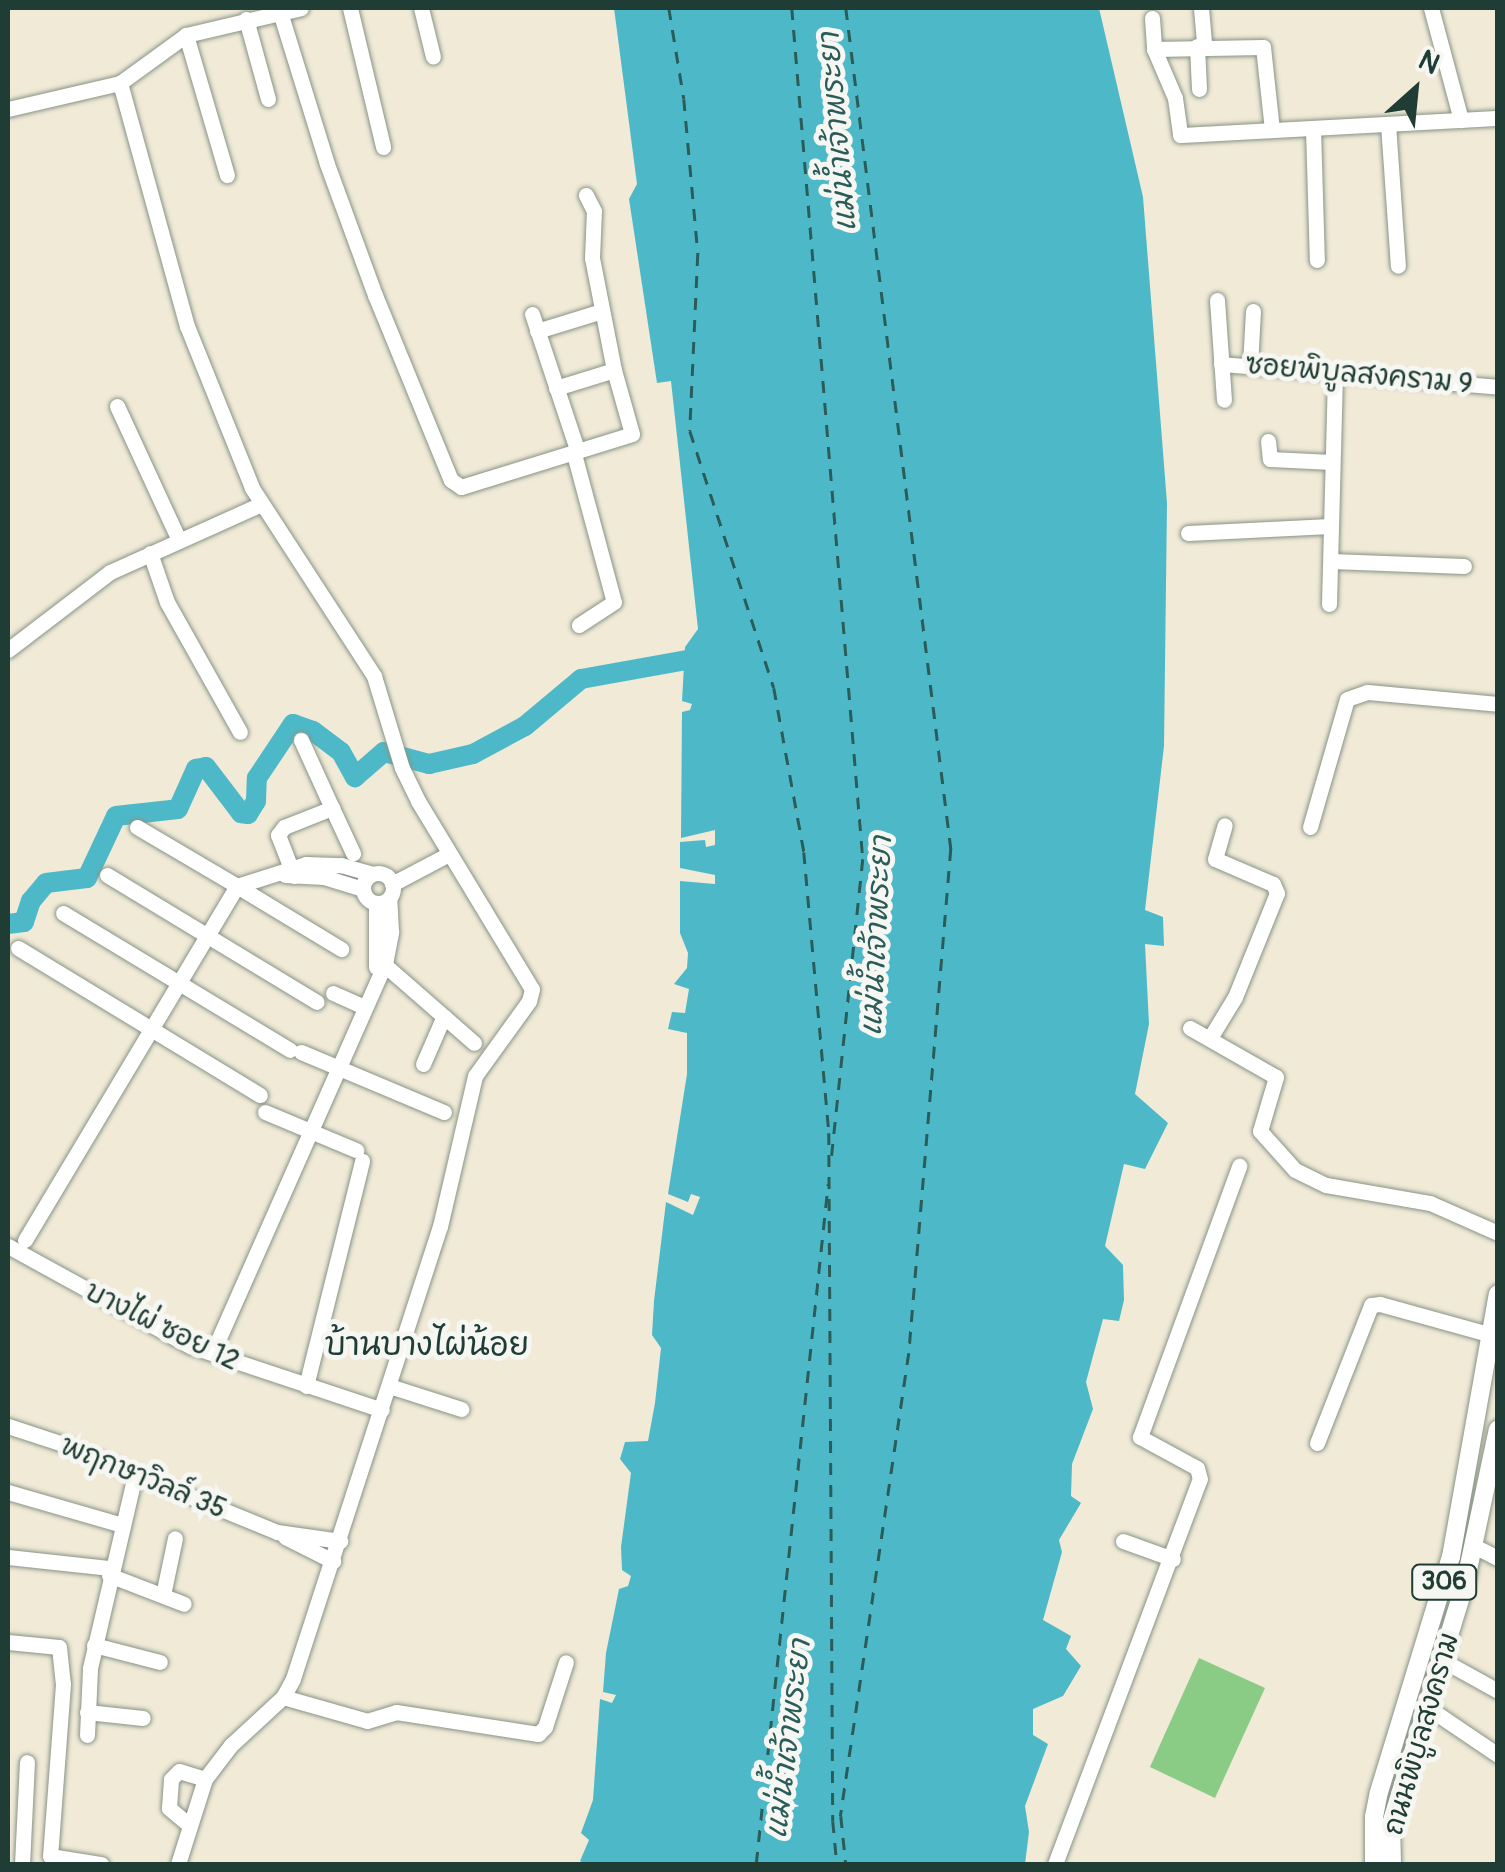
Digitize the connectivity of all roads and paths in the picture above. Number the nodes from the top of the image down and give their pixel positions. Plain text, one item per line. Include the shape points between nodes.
1 (350, 8) edge
2 (421, 8) edge
3 (1201, 8) edge
4 (1430, 8) edge
5 (291, 9) edge
6 (227, 15) edge
7 (1152, 18) dead end
8 (246, 19) junction
9 (186, 36) junction
10 (1201, 46) junction
11 (1154, 49) junction
12 (433, 57) dead end
13 (120, 83) junction
14 (1200, 88) dead end
15 (268, 99) dead end
16 (8, 104) edge
17 (1498, 118) edge
18 (1460, 120) junction
19 (1388, 124) junction
20 (1272, 130) junction
21 (1313, 130) junction
22 (384, 147) dead end
23 (228, 175) dead end
24 (586, 195) dead end
25 (1318, 260) dead end
26 (1398, 266) dead end
27 (1217, 300) dead end
28 (602, 310) junction
29 (1253, 311) dead end
30 (532, 314) dead end
31 (536, 331) junction
32 (1221, 364) junction
33 (1250, 366) junction
34 (614, 370) junction
35 (1335, 374) junction
36 (1498, 387) edge
37 (556, 388) junction
38 (1224, 400) dead end
39 (117, 406) dead end
40 (1268, 441) dead end
41 (576, 453) junction
42 (1332, 462) junction
43 (261, 504) junction
44 (1330, 526) junction
45 (1188, 533) dead end
46 (178, 538) junction
47 (150, 552) junction
48 (1330, 561) junction
49 (1464, 566) dead end
50 (1328, 604) dead end
51 (579, 624) dead end
52 (8, 650) edge
53 (1498, 704) edge
54 (240, 732) dead end
55 (301, 740) dead end
56 (332, 808) junction
57 (1224, 825) dead end
58 (1310, 826) dead end
59 (138, 827) dead end
60 (353, 854) dead end
61 (449, 854) junction
62 (287, 873) junction
63 (107, 874) dead end
64 (372, 874) junction
65 (237, 886) junction
66 (363, 889) junction
67 (386, 895) junction
68 (63, 913) dead end
69 (206, 934) junction
70 (18, 948) dead end
71 (341, 949) dead end
72 (379, 966) junction
73 (177, 982) junction
74 (332, 993) dead end
75 (317, 1002) dead end
76 (364, 1007) junction
77 (444, 1016) junction
78 (150, 1028) junction
79 (1190, 1028) dead end
80 (1210, 1038) junction
81 (474, 1043) dead end
82 (423, 1064) dead end
83 (337, 1070) junction
84 (260, 1095) dead end
85 (265, 1112) dead end
86 (444, 1112) dead end
87 (312, 1131) junction
88 (1239, 1166) dead end
89 (1498, 1233) edge
90 (25, 1240) dead end
91 (8, 1246) edge
92 (1498, 1294) edge
93 (1492, 1335) junction
94 (215, 1347) dead end
95 (306, 1386) junction
96 (389, 1386) junction
97 (461, 1409) dead end
98 (382, 1410) junction
99 (8, 1426) edge
100 (1498, 1429) edge
101 (1318, 1443) dead end
102 (1495, 1452) edge
103 (135, 1476) junction
104 (8, 1492) edge
105 (122, 1525) junction
106 (278, 1532) junction
107 (175, 1538) dead end
108 (1123, 1541) dead end
109 (340, 1542) junction
110 (1490, 1550) edge
111 (8, 1557) edge
112 (1173, 1558) junction
113 (333, 1561) junction
114 (110, 1572) junction
115 (163, 1595) junction
116 (184, 1604) dead end
117 (8, 1642) edge
118 (94, 1645) junction
119 (1442, 1660) junction
120 (160, 1662) dead end
121 (566, 1662) dead end
122 (1498, 1690) edge
123 (282, 1697) junction
124 (1427, 1707) junction
125 (87, 1712) junction
126 (143, 1718) dead end
127 (86, 1735) dead end
128 (1498, 1755) edge
129 (27, 1762) dead end
130 (205, 1780) junction
131 (188, 1824) junction
132 (22, 1864) edge
133 (101, 1864) edge
134 (178, 1864) edge
135 (1055, 1864) edge
136 (1374, 1864) edge
137 (1392, 1864) edge

1 - 22 street
2 - 12 street
3 - 10 street
4 - 18 street
5 - 8 street
5 - 41 street via 327,164 452,480 466,488
6 - 8 street
6 - 9 street
7 - 11 street
8 - 15 street
9 - 13 street
9 - 23 street
10 - 11 street
10 - 14 street
10 - 20 street via 1264,47
11 - 20 street via 1176,98 1180,135
13 - 16 street
13 - 43 street via 187,326
17 - 18 street
18 - 19 street
19 - 21 street
19 - 26 street
20 - 21 street
21 - 25 street
24 - 28 street via 594,210 592,258
27 - 32 street
28 - 31 street
28 - 34 street
29 - 33 street
30 - 31 street
31 - 37 street
32 - 33 street, ซอยพิบูลสงคราม 9
32 - 38 street
33 - 35 street, ซอยพิบูลสงคราม 9
34 - 37 street
34 - 41 street via 632,434
35 - 36 street, ซอยพิบูลสงคราม 9
35 - 42 street
37 - 41 street
39 - 46 street
40 - 42 street via 1270,458
41 - 51 street via 614,602
42 - 44 street
43 - 46 street
43 - 61 street via 374,676 402,768
44 - 45 street
44 - 48 street
46 - 47 street
47 - 52 street via 96,581
47 - 54 street via 168,602
48 - 49 street
48 - 50 street
53 - 58 street via 1367,692 1347,699
55 - 56 street
56 - 60 street
56 - 62 street via 280,831
57 - 80 street via 1215,859 1273,884 1277,892 1235,997
59 - 65 street
61 - 67 street
61 - 96 street via 532,989 476,1076 445,1210
62 - 64 street via 331,864
62 - 65 street
62 - 66 street
63 - 69 street
64 - 66 street
64 - 67 street via 384,874
65 - 69 street
65 - 71 street
66 - 67 street
67 - 72 street via 391,932
68 - 73 street
69 - 73 street
69 - 75 street
70 - 78 street
72 - 76 street
72 - 77 street
73 - 78 street
73 - 83 street
74 - 76 street
76 - 83 street
77 - 81 street
77 - 82 street
78 - 84 street
78 - 90 street
79 - 80 street
80 - 89 street via 1276,1078 1260,1131 1296,1170 1326,1185 1430,1203
83 - 86 street
83 - 87 street
85 - 87 street
87 - 94 street
87 - 95 street via 359,1155
88 - 112 street via 1140,1437 1200,1474
91 - 95 street, บางไผ่ ซอย 12 via 190,1346
92 - 93 main road, ถนนพิบูลสงคราม / 306
93 - 101 street via 1371,1306
93 - 136 main road, ถนนพิบูลสงคราม / 306 via 1451,1556 1379,1792
95 - 98 street, บางไผ่ ซอย 12
96 - 97 street
96 - 98 street
98 - 109 street
99 - 103 street, พฤกษาวิลล์ 35
100 - 102 main road, ถนนพิบูลสงคราม / 306
102 - 110 main road, ถนนพิบูลสงคราม / 306
103 - 105 street
103 - 106 street, พฤกษาวิลล์ 35
104 - 105 street
105 - 114 street
106 - 109 street, พฤกษาวิลล์ 35
106 - 113 street, พฤกษาวิลล์ 35
107 - 115 street
108 - 112 street
109 - 113 street
110 - 119 main road, ถนนพิบูลสงคราม / 306
111 - 114 street
112 - 135 street
113 - 123 street
114 - 115 street
114 - 118 street
115 - 116 street
117 - 133 street via 58,1648 63,1684 50,1856
118 - 120 street
118 - 125 street
119 - 122 street
119 - 124 main road, ถนนพิบูลสงคราม / 306
121 - 123 street via 538,1734 396,1712 367,1721
123 - 130 street
124 - 128 street
124 - 137 main road, ถนนพิบูลสงคราม / 306 via 1391,1824
125 - 126 street
125 - 127 street
129 - 132 street
130 - 131 street
130 - 131 street via 179,1771 171,1779 169,1808
131 - 134 street

